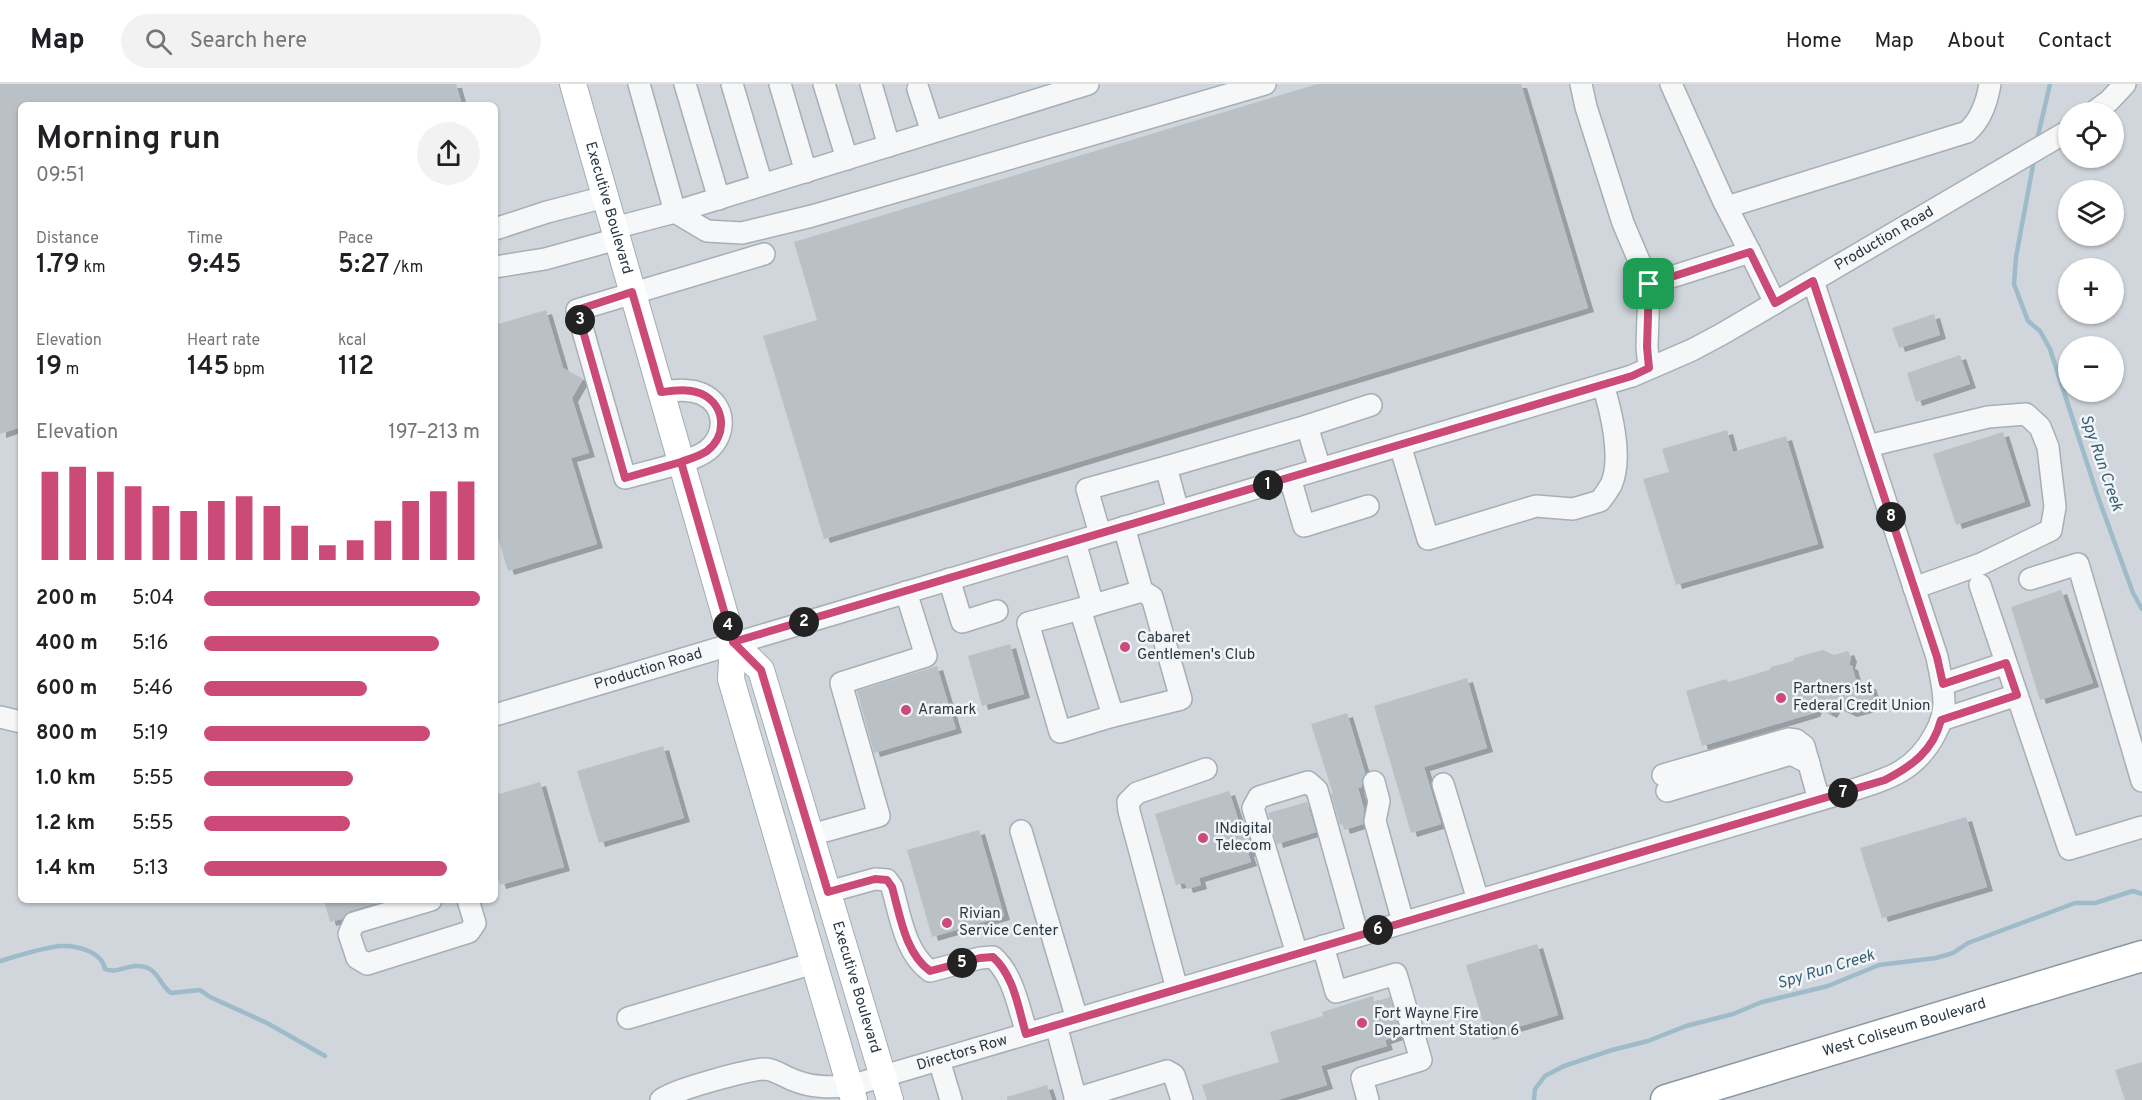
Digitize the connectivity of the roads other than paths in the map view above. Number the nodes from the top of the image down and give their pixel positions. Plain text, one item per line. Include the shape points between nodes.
1 (573, 84) edge
2 (639, 84) edge
3 (685, 84) edge
4 (732, 84) edge
5 (780, 84) edge
6 (824, 84) edge
7 (871, 84) edge
8 (1088, 84) edge
9 (1265, 84) edge
10 (1581, 84) edge
11 (1671, 84) edge
12 (1990, 84) edge
13 (2125, 84) edge
14 (923, 86) edge
15 (2108, 102) edge
16 (932, 132) junction
17 (2058, 138) edge
18 (890, 146) junction
19 (847, 159) junction
20 (806, 172) junction
21 (762, 185) junction
22 (605, 197) junction
23 (719, 199) junction
24 (1727, 207) junction
25 (675, 212) junction
26 (498, 228) edge
27 (616, 233) junction
28 (1750, 252) junction
29 (764, 254) dead end
30 (498, 266) edge
31 (1813, 281) junction
32 (1649, 284) junction
33 (632, 292) junction
34 (1775, 303) junction
35 (1649, 368) junction
36 (1603, 385) junction
37 (661, 392) junction
38 (1371, 405) dead end
39 (1306, 426) junction
40 (1400, 445) junction
41 (1868, 446) junction
42 (681, 462) junction
43 (1166, 467) junction
44 (1320, 469) junction
45 (1290, 478) junction
46 (1368, 506) dead end
47 (1178, 511) junction
48 (1124, 527) junction
49 (1100, 534) junction
50 (1075, 542) junction
51 (949, 579) junction
52 (2030, 579) dead end
53 (1980, 585) dead end
54 (1914, 588) junction
55 (1142, 591) junction
56 (906, 592) junction
57 (1087, 607) junction
58 (997, 611) dead end
59 (733, 642) junction
60 (2006, 663) junction
61 (1943, 684) junction
62 (2017, 695) junction
63 (498, 714) edge
64 (1113, 716) junction
65 (0, 717) edge
66 (1941, 720) junction
67 (18, 721) edge
68 (1206, 769) dead end
69 (1663, 776) dead end
70 (2142, 781) edge
71 (1374, 782) dead end
72 (1443, 784) dead end
73 (1820, 800) junction
74 (2142, 827) edge
75 (1021, 831) dead end
76 (811, 835) junction
77 (828, 892) junction
78 (1478, 900) junction
79 (421, 903) edge
80 (469, 903) edge
81 (1403, 922) junction
82 (1358, 936) junction
83 (1323, 946) junction
84 (1297, 954) junction
85 (2142, 956) edge
86 (814, 963) junction
87 (1177, 989) junction
88 (628, 1018) dead end
89 (1077, 1019) junction
90 (1056, 1025) junction
91 (1026, 1034) junction
92 (939, 1060) junction
93 (886, 1088) edge
94 (852, 1093) edge
95 (1076, 1099) edge
96 (1673, 1099) edge
97 (661, 1100) edge
98 (951, 1100) edge
99 (1182, 1100) edge
100 (1368, 1100) edge

1 - 22 main road, Executive Boulevard
2 - 25 street
3 - 23 street
4 - 21 street
5 - 20 street
6 - 19 street
7 - 18 street
8 - 16 street
9 - 25 street via 742,233 707,231
10 - 32 street via 1623,223
11 - 24 street
12 - 24 street via 1976,125 1967,132
13 - 15 street
14 - 16 street
16 - 18 street
17 - 31 street, Production Road
18 - 19 street
19 - 20 street
20 - 21 street
21 - 23 street
22 - 26 street
22 - 27 main road, Executive Boulevard
23 - 25 street
24 - 28 street
25 - 27 street
27 - 30 street via 545,258
27 - 33 main road, Executive Boulevard
28 - 32 street
28 - 34 street
29 - 33 street
31 - 34 street, Production Road
31 - 41 street
32 - 35 street
33 - 37 main road, Executive Boulevard
33 - 42 street via 577,310 621,466 625,478
34 - 35 street, Production Road via 1692,350
35 - 36 street, Production Road
36 - 40 street, Production Road
36 - 40 street via 1612,419 1616,463 1612,484 1600,501 1573,509 1536,506 1428,539
37 - 42 main road, Executive Boulevard
37 - 42 street via 701,393 713,401 720,414 719,439 706,452
38 - 39 street
39 - 43 street
39 - 44 street
40 - 44 street, Production Road
41 - 54 street
41 - 54 street via 1988,417 2026,414 2040,427 2048,447 2055,507 2051,530 1981,564
42 - 59 main road, Executive Boulevard
43 - 47 street
43 - 49 street via 1087,489
44 - 45 street, Production Road
45 - 46 street via 1304,526
45 - 47 street, Production Road
47 - 48 street, Production Road
48 - 49 street, Production Road
48 - 55 street
49 - 50 street, Production Road
50 - 51 street, Production Road
50 - 57 street
51 - 56 street, Production Road
51 - 58 street via 962,622
52 - 70 street via 2078,564
53 - 60 street
54 - 61 street
55 - 57 street
55 - 64 street via 1152,597 1181,699
56 - 59 street, Production Road
56 - 76 street via 926,656 841,683 879,816
57 - 64 street
57 - 64 street via 1029,623 1060,732
59 - 63 street, Production Road
59 - 76 main road, Executive Boulevard via 761,670
59 - 86 main road, Executive Boulevard via 731,679
60 - 61 street
60 - 62 street
61 - 66 street via 1945,706
62 - 66 street
62 - 74 street via 2069,849
65 - 67 street
66 - 73 street, Directors Row via 1927,750 1908,768 1885,780
68 - 87 street via 1137,793 1128,802
69 - 73 street via 1788,739 1796,740 1805,751
71 - 81 street via 1379,801 1375,821
72 - 78 street
73 - 78 street, Directors Row
75 - 89 street
76 - 77 main road, Executive Boulevard
77 - 91 street via 875,879 887,880 920,963 930,971 993,957 1010,978
77 - 93 main road, Executive Boulevard
78 - 81 street, Directors Row
79 - 80 street via 354,923 349,934 357,958 367,964 469,932 475,923
81 - 82 street, Directors Row
82 - 83 street, Directors Row
82 - 84 street via 1317,790 1308,782 1259,797 1253,808
83 - 84 street, Directors Row
83 - 100 street via 1336,992 1396,974 1421,1060 1362,1078
84 - 87 street, Directors Row
85 - 96 highway, West Coliseum Boulevard
86 - 88 street
86 - 94 main road, Executive Boulevard
87 - 89 street, Directors Row
89 - 90 street, Directors Row
90 - 91 street, Directors Row
90 - 95 street
91 - 92 street, Directors Row
92 - 93 street, Directors Row
92 - 98 street
93 - 94 street, Directors Row
94 - 97 street, Directors Row via 815,1088 769,1069 678,1091
95 - 99 street via 1167,1071 1174,1075

